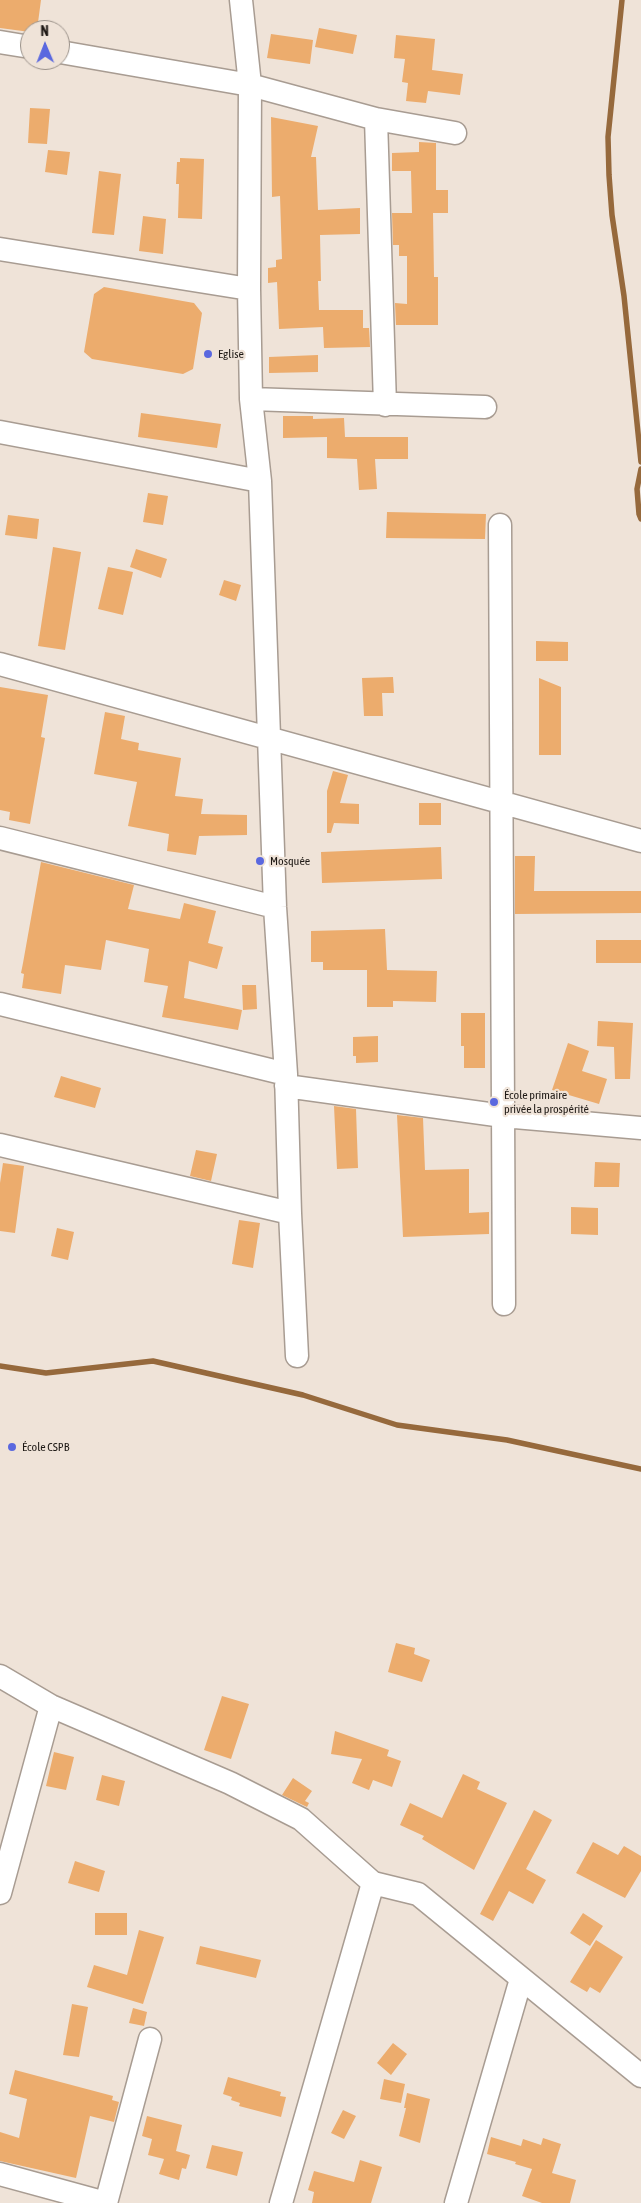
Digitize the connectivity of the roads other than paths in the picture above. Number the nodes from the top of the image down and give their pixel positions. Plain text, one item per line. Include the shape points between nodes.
1 (241, 0) edge
2 (0, 42) edge
3 (20, 45) edge
4 (70, 54) edge
5 (250, 85) junction
6 (376, 119) junction
7 (455, 133) dead end
8 (0, 249) edge
9 (249, 289) junction
10 (251, 399) junction
11 (385, 405) junction
12 (485, 407) dead end
13 (0, 432) edge
14 (260, 481) junction
15 (500, 525) dead end
16 (0, 664) edge
17 (270, 739) junction
18 (500, 803) junction
19 (0, 838) edge
20 (641, 842) edge
21 (275, 907) junction
22 (0, 1004) edge
23 (286, 1080) junction
24 (503, 1116) junction
25 (641, 1128) edge
26 (0, 1145) edge
27 (290, 1213) junction
28 (504, 1304) dead end
29 (298, 1356) dead end
30 (0, 1676) edge
31 (51, 1706) junction
32 (373, 1883) junction
33 (0, 1893) edge
34 (521, 1978) junction
35 (150, 2039) dead end
36 (641, 2076) edge
37 (0, 2174) edge
38 (106, 2203) edge
39 (281, 2203) edge
40 (456, 2203) edge

1 - 5 street
2 - 3 street
4 - 5 street
5 - 6 street
5 - 9 street
6 - 7 street
6 - 11 street
8 - 9 street
9 - 10 street
10 - 11 street
10 - 14 street
11 - 12 street
13 - 14 street
14 - 17 street
15 - 18 street
16 - 17 street
17 - 18 street
17 - 21 street
18 - 20 street
18 - 24 street
19 - 21 street
21 - 23 street
22 - 23 street
23 - 24 street
23 - 27 street
24 - 25 street
24 - 28 street
26 - 27 street
27 - 29 street
30 - 31 street
31 - 32 street via 230,1783 301,1819
31 - 33 street
32 - 34 street via 418,1894
32 - 39 street
34 - 36 street
34 - 40 street
35 - 38 street
37 - 38 street

